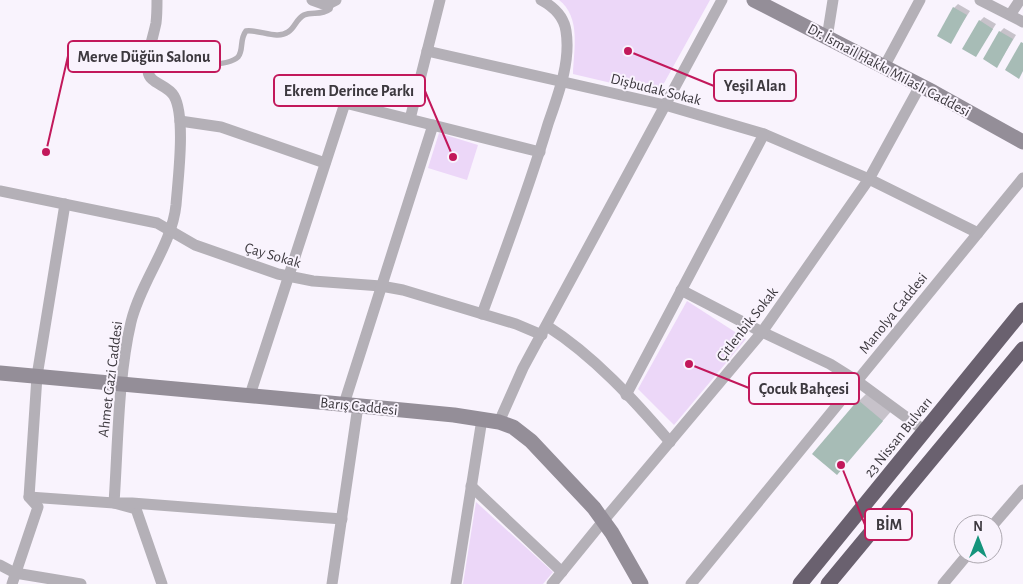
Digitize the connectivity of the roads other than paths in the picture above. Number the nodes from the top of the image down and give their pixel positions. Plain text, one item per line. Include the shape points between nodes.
1 (157, 0) edge
2 (312, 0) edge
3 (440, 0) edge
4 (541, 0) edge
5 (722, 0) edge
6 (754, 0) edge
7 (832, 0) edge
8 (920, 0) edge
9 (980, 0) edge
10 (1020, 0) edge
11 (334, 2) edge
12 (1010, 15) junction
13 (1023, 22) edge
14 (827, 38) junction
15 (427, 51) junction
16 (148, 65) junction
17 (884, 67) junction
18 (562, 82) junction
19 (920, 86) junction
20 (665, 105) junction
21 (410, 119) junction
22 (180, 121) junction
23 (433, 125) junction
24 (764, 134) junction
25 (1023, 142) edge
26 (540, 152) junction
27 (325, 163) junction
28 (1023, 178) edge
29 (869, 179) junction
30 (0, 191) edge
31 (65, 204) junction
32 (170, 230) junction
33 (978, 233) junction
34 (288, 277) junction
35 (382, 286) junction
36 (681, 290) junction
37 (1023, 310) edge
38 (482, 314) junction
39 (544, 331) junction
40 (762, 332) junction
41 (1023, 349) edge
42 (0, 373) edge
43 (38, 376) junction
44 (857, 381) junction
45 (122, 384) junction
46 (626, 394) junction
47 (250, 395) junction
48 (351, 405) junction
49 (482, 419) junction
50 (499, 422) junction
51 (925, 431) junction
52 (670, 442) junction
53 (472, 486) junction
54 (1023, 490) edge
55 (30, 497) junction
56 (114, 503) junction
57 (1017, 505) edge
58 (1003, 517) edge
59 (342, 519) junction
60 (604, 520) junction
61 (960, 564) edge
62 (0, 565) edge
63 (562, 572) junction
64 (13, 578) edge
65 (81, 584) edge
66 (162, 584) edge
67 (332, 584) edge
68 (456, 584) edge
69 (552, 584) edge
70 (641, 584) edge
71 (691, 584) edge
72 (800, 584) edge
73 (828, 584) edge
74 (943, 584) edge

1 - 16 street
2 - 11 street via 322,5
3 - 15 street
4 - 18 street via 554,8 567,33
5 - 20 street
6 - 14 street, Dr. İsmail Hakkı Milaslı Caddesi
7 - 14 street
8 - 17 street
9 - 12 street
10 - 12 street
11 - 16 lane via 326,12 303,15 286,34 246,31 238,56 225,62
12 - 13 street
14 - 17 street, Dr. İsmail Hakkı Milaslı Caddesi
15 - 18 street, Dişbudak Sokak
15 - 21 street
16 - 22 street, Ahmet Gazi Caddesi via 152,80 166,86 174,96
17 - 19 street, Dr. İsmail Hakkı Milaslı Caddesi
18 - 20 street, Dişbudak Sokak
18 - 26 street
19 - 25 street, Dr. İsmail Hakkı Milaslı Caddesi
19 - 29 street, Çitlenbik Sokak
20 - 24 street, Dişbudak Sokak
20 - 39 street
21 - 23 street
21 - 27 street via 344,103
22 - 27 street via 221,127
22 - 32 street, Ahmet Gazi Caddesi via 175,208
23 - 26 street
23 - 35 street
24 - 29 street, Dişbudak Sokak
24 - 36 street
26 - 38 street
27 - 34 street
28 - 33 street, Manolya Caddesi
29 - 33 street, Dişbudak Sokak
29 - 40 street, Çitlenbik Sokak
30 - 31 street, Çay Sokak
31 - 32 street, Çay Sokak via 158,224
31 - 43 street
32 - 34 street, Çay Sokak via 206,249
32 - 45 street, Ahmet Gazi Caddesi via 136,306
33 - 44 street, Manolya Caddesi
34 - 35 street, Çay Sokak
34 - 47 street
35 - 38 street, Çay Sokak
35 - 48 street
36 - 40 street
36 - 46 street
37 - 51 highway, 23 Nissan Bulvarı
38 - 39 street, Çay Sokak
39 - 46 street, Çay Sokak via 567,339
39 - 50 street via 513,387
40 - 44 street
40 - 52 street, Çitlenbik Sokak
41 - 73 highway
42 - 43 street, Barış Caddesi
43 - 45 street, Barış Caddesi
43 - 55 street
44 - 51 street
44 - 71 street, Manolya Caddesi
45 - 47 street, Barış Caddesi
45 - 56 street, Ahmet Gazi Caddesi
46 - 52 street, Çay Sokak
47 - 48 street, Barış Caddesi
48 - 49 street, Barış Caddesi
48 - 59 street
49 - 50 street, Barış Caddesi
49 - 53 street
50 - 60 street, Barış Caddesi via 531,441
51 - 72 highway, 23 Nissan Bulvarı
52 - 60 street, Çitlenbik Sokak
53 - 63 street
53 - 68 street
54 - 57 street
55 - 56 street
55 - 64 street via 38,507
56 - 59 street
56 - 66 street via 136,509
57 - 58 street
59 - 67 street
60 - 63 street, Çitlenbik Sokak
60 - 70 street, Barış Caddesi
61 - 74 street
62 - 64 street
63 - 69 street, Çitlenbik Sokak
64 - 65 street

